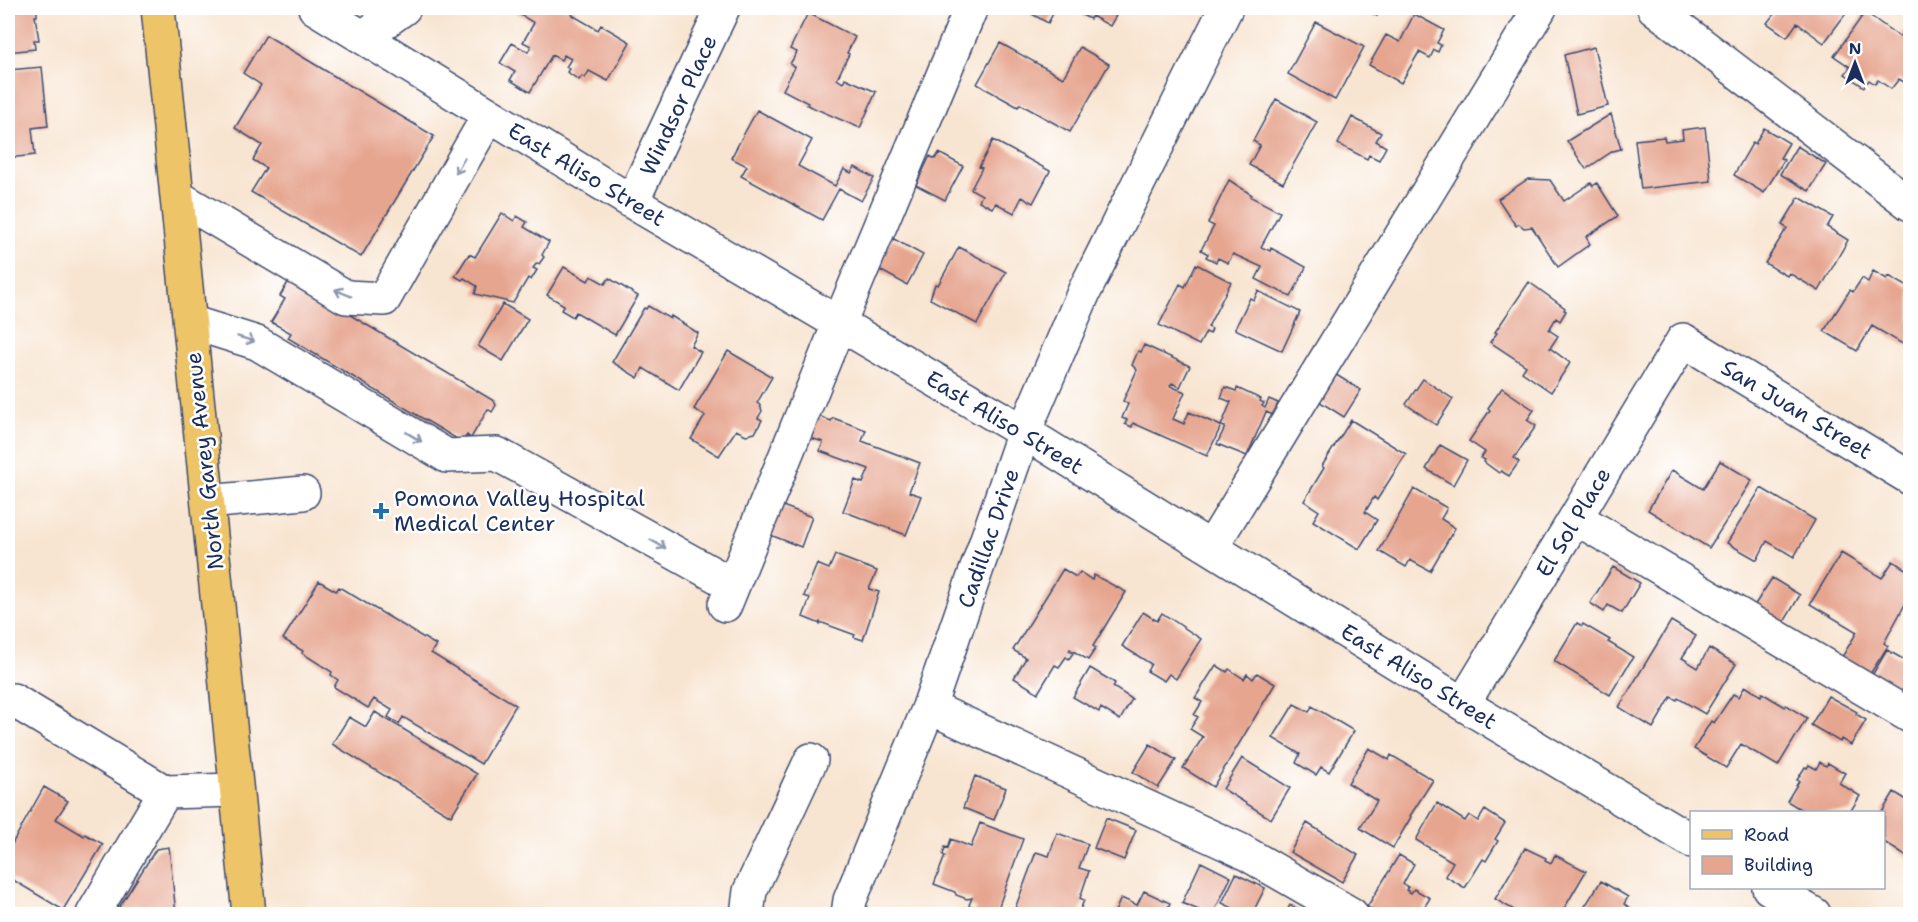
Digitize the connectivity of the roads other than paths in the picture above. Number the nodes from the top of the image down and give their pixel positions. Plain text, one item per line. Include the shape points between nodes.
1 (158, 8) edge
2 (315, 8) edge
3 (404, 8) edge
4 (723, 8) edge
5 (971, 8) edge
6 (1226, 8) edge
7 (1540, 8) edge
8 (1654, 8) edge
9 (363, 37) junction
10 (489, 116) junction
11 (178, 197) junction
12 (632, 202) junction
13 (1911, 204) edge
14 (190, 322) junction
15 (839, 324) junction
16 (1683, 340) joint
17 (1024, 432) junction
18 (1911, 478) edge
19 (303, 493) dead end
20 (208, 502) junction
21 (1576, 518) junction
22 (1211, 548) junction
23 (13, 700) dead end
24 (1463, 704) junction
25 (929, 707) junction
26 (1911, 716) edge
27 (811, 760) dead end
28 (236, 790) junction
29 (165, 792) junction
30 (1690, 840) edge
31 (1771, 889) edge
32 (93, 915) edge
33 (249, 915) edge
34 (747, 915) edge
35 (848, 915) edge
36 (1351, 915) edge
37 (1814, 915) edge

1 - 11 main road, North Garey Avenue
2 - 9 street, East Aliso Street
3 - 9 street
4 - 12 street, Windsor Place
5 - 15 street
6 - 17 street, Cadillac Drive via 1084,292
7 - 22 street
8 - 13 street
9 - 10 street, East Aliso Street
10 -> 11 street via 384,299 346,297
10 - 12 street, East Aliso Street
11 - 14 main road, North Garey Avenue
12 - 15 street, East Aliso Street
14 -> 15 street via 257,343 447,456 497,454 729,595
14 - 20 main road, North Garey Avenue
15 - 17 street, East Aliso Street
16 - 18 street, San Juan Street
16 - 21 street, El Sol Place
17 - 22 street, East Aliso Street
17 - 25 street, Cadillac Drive
19 - 20 street
20 - 28 main road, North Garey Avenue
21 - 24 street, El Sol Place
21 - 26 street
22 - 24 street, East Aliso Street
23 - 29 street
24 - 30 street, East Aliso Street
25 - 35 street, Cadillac Drive via 850,900
25 - 36 street via 1240,850
27 - 34 street via 750,891
28 - 29 street
28 - 33 main road, North Garey Avenue
29 - 32 street
31 - 37 street

